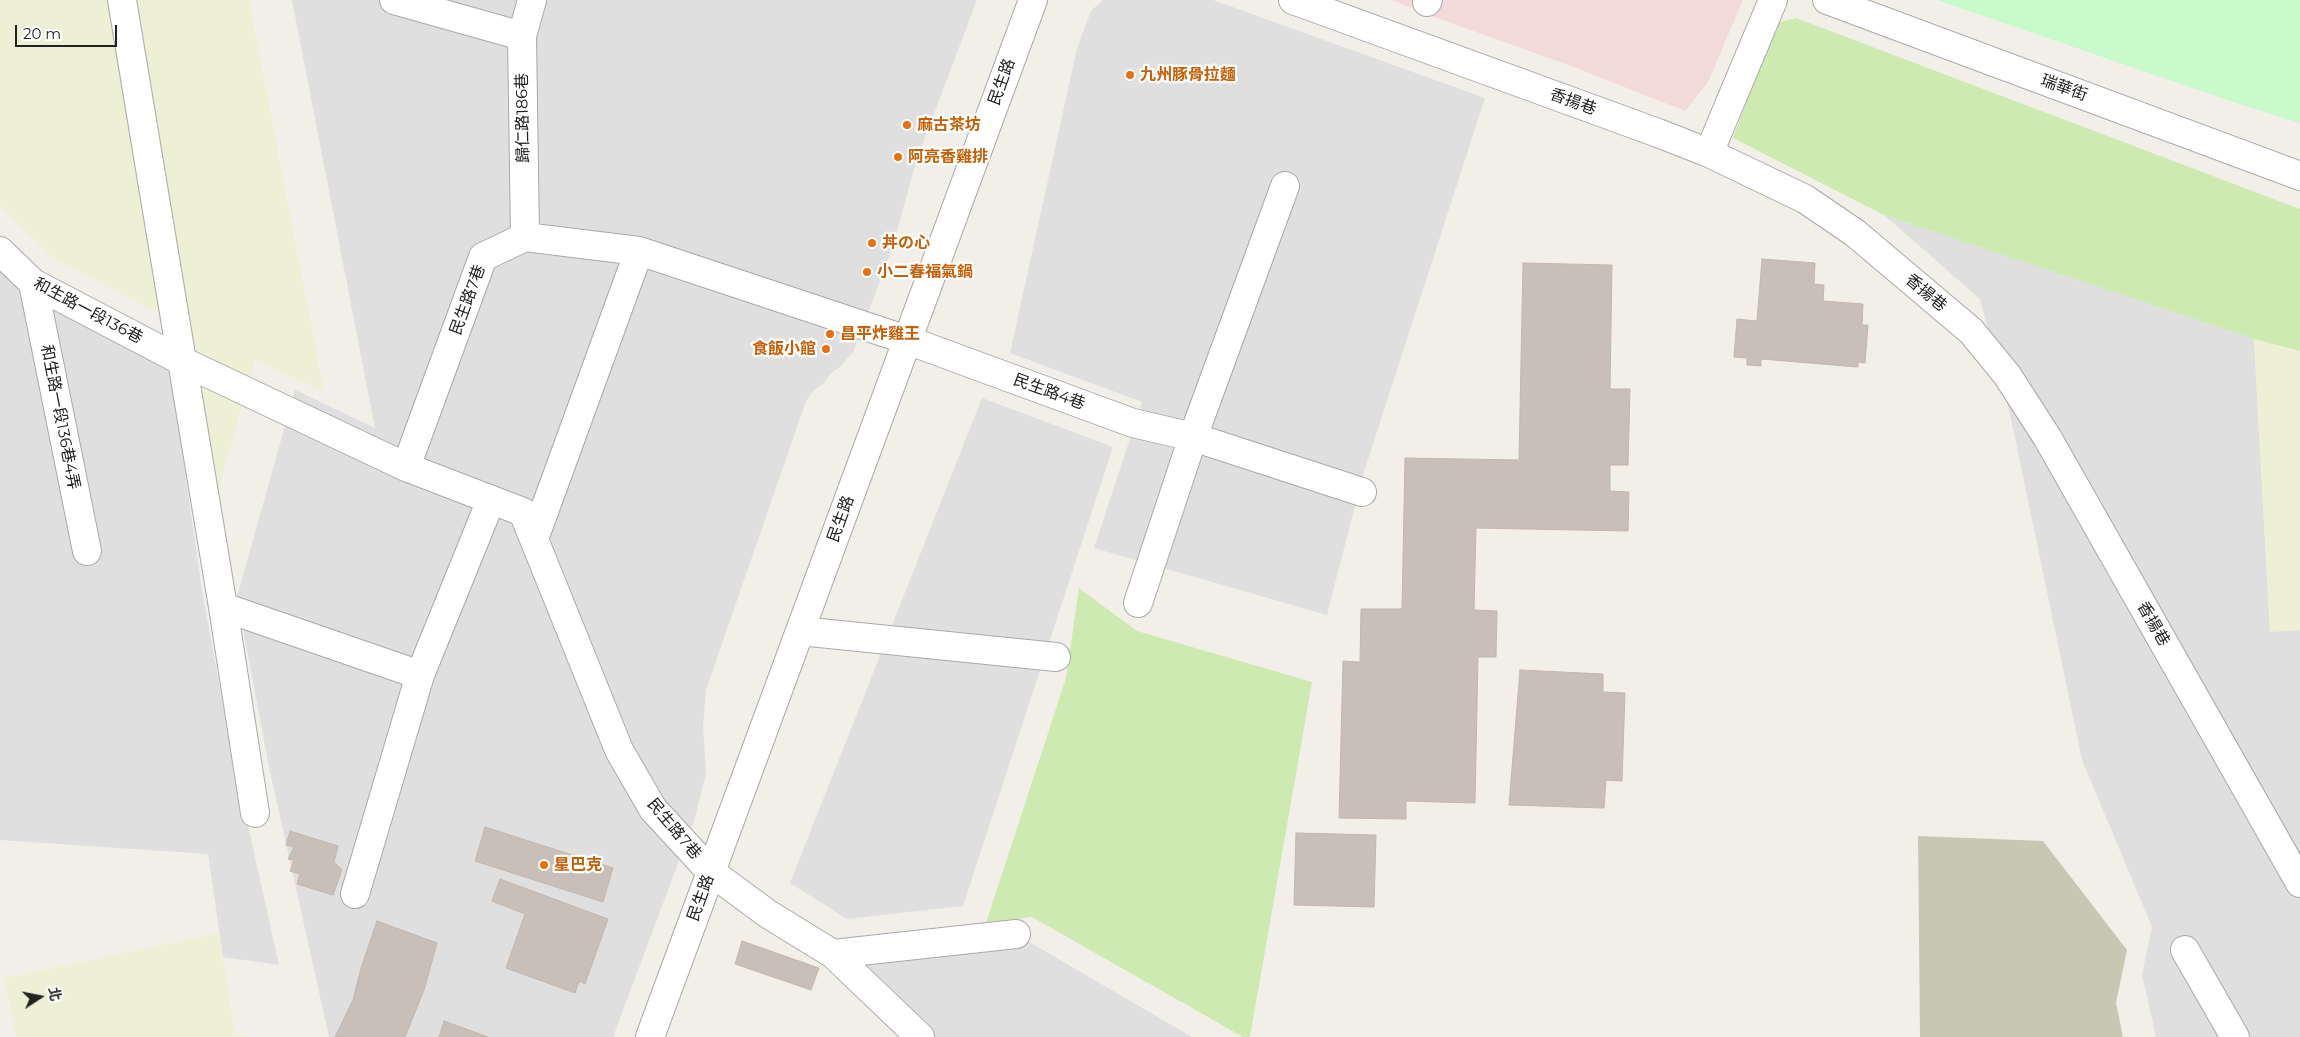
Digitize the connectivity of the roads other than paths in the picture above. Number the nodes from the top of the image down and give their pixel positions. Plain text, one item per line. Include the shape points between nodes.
1 (122, 0) edge
2 (532, 0) edge
3 (1033, 0) edge
4 (1292, 0) edge
5 (1773, 0) edge
6 (1827, 0) edge
7 (410, 2) edge
8 (522, 36) junction
9 (1709, 153) junction
10 (2300, 176) edge
11 (1285, 186) dead end
12 (525, 237) junction
13 (0, 251) edge
14 (639, 251) junction
15 (33, 283) junction
16 (907, 340) junction
17 (182, 361) junction
18 (1193, 438) junction
19 (406, 467) junction
20 (1362, 492) dead end
21 (491, 500) junction
22 (534, 539) junction
23 (87, 551) dead end
24 (1138, 603) dead end
25 (223, 607) junction
26 (800, 631) junction
27 (1056, 656) dead end
28 (420, 674) junction
29 (255, 813) dead end
30 (711, 872) junction
31 (2300, 883) edge
32 (355, 894) dead end
33 (1016, 934) dead end
34 (2185, 950) dead end
35 (833, 954) junction
36 (650, 1037) edge
37 (920, 1037) edge
38 (2235, 1037) edge

1 - 17 street
2 - 8 street, 歸仁路186巷
3 - 16 street, 民生路
4 - 9 street, 香揚巷
5 - 9 street
6 - 10 street, 瑞華街
7 - 8 street
8 - 12 street, 歸仁路186巷
9 - 31 street, 香揚巷 via 1805,199 1848,228 1972,331 2007,375 2047,437
11 - 18 street
12 - 14 street
12 - 19 street, 民生路7巷 via 483,257
13 - 15 street, 和生路一段136巷
14 - 16 street
14 - 22 street
15 - 17 street, 和生路一段136巷
15 - 23 street, 和生路一段136巷4弄
16 - 18 street, 民生路4巷 via 1133,423
16 - 26 street, 民生路
17 - 19 street, 民生路7巷
17 - 25 street
18 - 20 street, 民生路4巷
18 - 24 street
19 - 21 street, 民生路7巷
21 - 22 street, 民生路7巷 via 523,512
21 - 28 street
22 - 30 street, 民生路7巷 via 619,750 653,809
25 - 28 street
25 - 29 street
26 - 27 street
26 - 30 street, 民生路
28 - 32 street
30 - 35 street, 民生路7巷 via 768,914
30 - 36 street, 民生路
33 - 35 street
34 - 38 street
35 - 37 street, 民生路7巷

